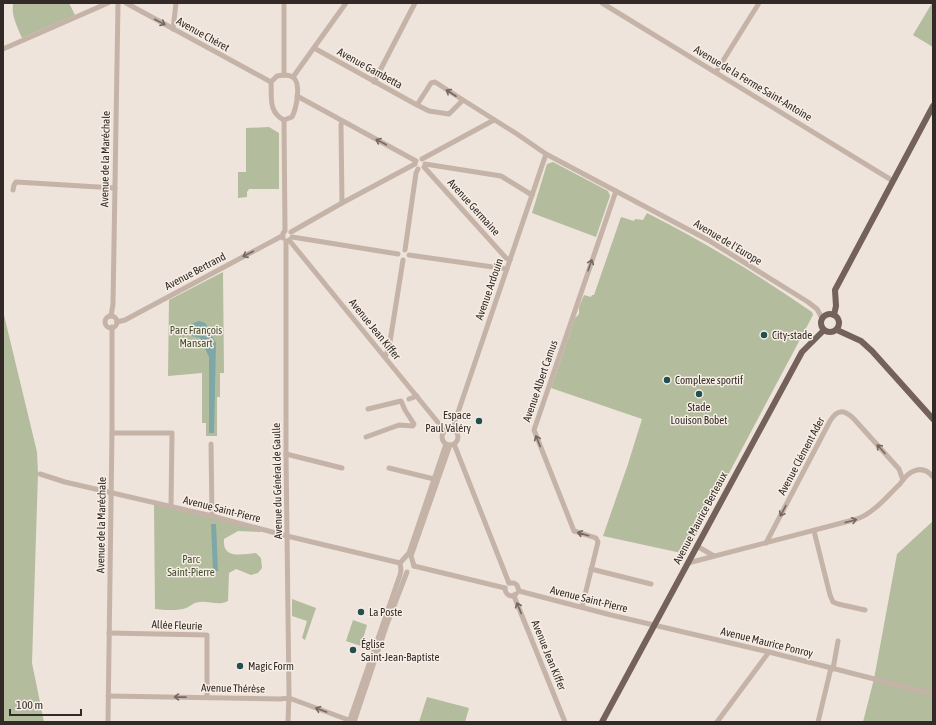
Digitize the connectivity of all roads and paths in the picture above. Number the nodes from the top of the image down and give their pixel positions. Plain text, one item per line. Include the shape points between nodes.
1 (108, 3) edge
2 (118, 3) edge
3 (126, 3) edge
4 (176, 3) edge
5 (284, 3) edge
6 (346, 3) edge
7 (415, 3) edge
8 (602, 3) edge
9 (759, 3) edge
10 (173, 29) junction
11 (314, 48) junction
12 (3, 49) edge
13 (716, 72) junction
14 (284, 75) junction
15 (293, 77) junction
16 (271, 82) junction
17 (374, 82) junction
18 (297, 96) junction
19 (463, 100) junction
20 (416, 106) junction
21 (933, 106) edge
22 (284, 120) junction
23 (494, 120) junction
24 (342, 121) junction
25 (546, 154) junction
26 (424, 163) junction
27 (416, 165) junction
28 (893, 181) junction
29 (115, 188) junction
30 (13, 190) dead end
31 (616, 192) junction
32 (532, 195) junction
33 (342, 203) junction
34 (288, 236) junction
35 (405, 250) junction
36 (398, 254) junction
37 (409, 255) junction
38 (403, 260) junction
39 (510, 260) junction
40 (507, 269) junction
41 (834, 315) junction
42 (111, 316) junction
43 (822, 318) junction
44 (116, 322) junction
45 (112, 327) junction
46 (824, 330) junction
47 (837, 330) junction
48 (385, 357) junction
49 (417, 396) junction
50 (409, 399) dead end
51 (368, 409) dead end
52 (933, 419) edge
53 (452, 430) junction
54 (445, 431) junction
55 (112, 433) junction
56 (366, 438) dead end
57 (211, 444) dead end
58 (450, 444) junction
59 (286, 454) junction
60 (342, 468) dead end
61 (389, 468) dead end
62 (40, 474) dead end
63 (933, 477) edge
64 (434, 479) junction
65 (903, 480) junction
66 (111, 493) junction
67 (171, 506) junction
68 (212, 516) junction
69 (814, 530) junction
70 (287, 536) junction
71 (766, 542) junction
72 (697, 546) junction
73 (714, 556) junction
74 (405, 558) junction
75 (412, 560) junction
76 (400, 563) junction
77 (688, 564) junction
78 (414, 566) junction
79 (591, 569) junction
80 (401, 570) junction
81 (407, 572) junction
82 (509, 583) junction
83 (651, 584) dead end
84 (505, 588) junction
85 (519, 591) junction
86 (514, 596) junction
87 (582, 607) junction
88 (865, 610) dead end
89 (655, 625) junction
90 (109, 633) junction
91 (838, 641) dead end
92 (769, 652) junction
93 (832, 669) junction
94 (933, 694) edge
95 (108, 696) junction
96 (207, 697) junction
97 (289, 698) junction
98 (108, 722) edge
99 (288, 722) edge
100 (351, 722) edge
101 (565, 722) edge
102 (602, 722) edge
103 (717, 722) edge
104 (818, 722) edge

1 - 12 street
2 - 29 street, Avenue de la Maréchale
3 -> 10 street, Avenue Chéret
4 - 10 street
5 - 14 street
6 - 11 street
7 - 17 street
8 - 13 street, Avenue de la Ferme Saint-Antoine
9 - 13 street
10 - 16 street, Avenue Chéret
11 - 15 street
11 - 17 street, Avenue Gambetta
13 - 28 street, Avenue de la Ferme Saint-Antoine
14 - 15 street
14 - 16 street via 277,76
15 - 18 street via 296,81
16 - 22 street via 274,113
17 - 20 street, Avenue Gambetta
18 - 22 street via 297,107 292,117
18 - 24 street
19 - 20 street, Avenue Gambetta via 449,114 428,111
19 -> 20 street via 435,82 430,84
19 - 23 street
21 - 28 main road
22 - 34 street, Avenue du Général de Gaulle
23 - 25 street
23 - 26 street
27 -> 24 street
24 - 33 street
25 - 31 street, Avenue de l'Europe
25 - 32 street, Avenue Ardouin
26 - 27 street via 419,159
26 - 27 street via 421,169
26 - 32 street via 501,176
26 - 39 street, Avenue Germaine
27 - 33 street, Avenue Bertrand
27 - 35 street
28 - 41 main road via 835,290
29 - 30 street via 16,182
29 - 42 street, Avenue de la Maréchale
31 - 43 street, Avenue de l'Europe via 718,246 808,302 817,309
79 -> 31 street, Avenue Albert Camus via 598,542 596,538 574,531 534,430
32 - 39 street, Avenue Ardouin
33 - 34 street, Avenue Bertrand
34 - 36 street
34 -> 44 street, Avenue Bertrand via 125,320
34 - 48 street, Avenue Jean Kiffer
34 - 59 street, Avenue du Général de Gaulle
35 - 36 street
35 - 37 street
36 - 38 street
37 - 38 street
37 - 40 street
38 - 48 street via 389,348
39 - 40 street, Avenue Ardouin
40 - 53 street, Avenue Ardouin
41 - 43 main road
41 - 47 main road via 839,322
42 - 44 street
42 - 45 street via 106,317 104,322 107,327
43 - 46 main road
44 - 45 street
45 - 55 street, Avenue de la Maréchale
46 - 47 main road
46 - 72 main road, Avenue Maurice Berteaux via 802,352
47 - 52 main road via 861,341 872,351
48 - 49 street, Avenue Jean Kiffer
49 - 50 street
49 - 54 street, Avenue Jean Kiffer
51 - 56 street via 402,401 414,424 399,425
53 - 54 street
53 - 58 street via 458,436 457,441
54 - 58 street via 442,438
55 - 66 street, Avenue de la Maréchale
55 - 67 street via 172,433
57 - 68 street
58 - 64 street
58 - 75 street via 411,556
58 - 82 street
59 - 60 street
59 - 70 street, Avenue du Général de Gaulle
61 - 64 street
62 - 66 street, Avenue Saint-Pierre
63 - 65 street via 926,470 920,469
64 - 74 street via 409,553
69 -> 65 street via 865,516
65 -> 71 street, Avenue Clément Ader via 900,469 854,419 843,412 835,414
66 - 67 street, Avenue Saint-Pierre
66 - 90 street, Avenue de la Maréchale
67 - 68 street, Avenue Saint-Pierre
68 - 70 street, Avenue Saint-Pierre
69 - 71 street
69 - 88 street via 833,602
70 - 76 street, Avenue Saint-Pierre
70 - 97 street, Avenue du Général de Gaulle
71 - 73 street
72 - 73 street
72 - 77 main road, Avenue Maurice Berteaux
73 - 77 street
74 - 75 street
74 - 76 street
75 - 78 street
76 - 80 street
77 - 89 main road, Avenue Maurice Berteaux
78 - 81 street
78 - 84 street
79 - 83 street
79 - 87 street, Avenue Albert Camus
80 - 81 street
80 - 100 street
81 - 100 street
82 - 84 street
82 - 85 street via 517,585
84 - 86 street via 508,595
85 - 86 street
85 - 87 street, Avenue Saint-Pierre
101 -> 86 street, Avenue Jean Kiffer
87 - 89 street, Avenue Saint-Pierre
89 - 92 street, Avenue Maurice Ponroy
89 - 102 main road, Avenue Maurice Berteaux
90 - 95 street, Avenue de la Maréchale
90 - 96 street, Allée Fleurie via 207,635
91 - 93 street
92 - 93 street, Avenue Maurice Ponroy
92 - 103 street
93 - 94 street, Avenue Maurice Ponroy
93 - 104 street
96 -> 95 street, Avenue Thérèse
95 - 98 street, Avenue de la Maréchale
96 - 97 street, Avenue Thérèse
97 - 99 street, Avenue du Général de Gaulle
100 -> 97 street, Avenue Thérèse

